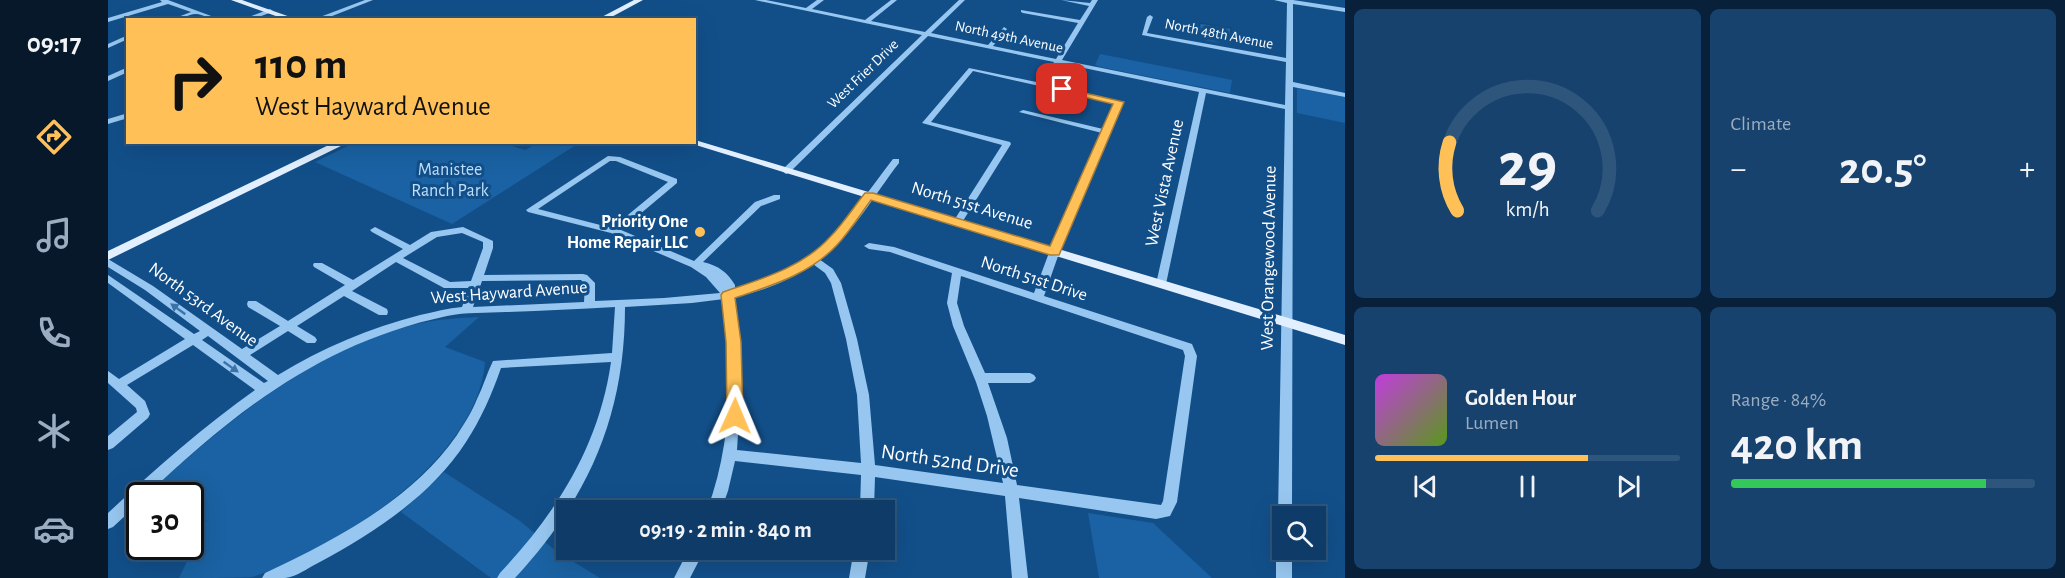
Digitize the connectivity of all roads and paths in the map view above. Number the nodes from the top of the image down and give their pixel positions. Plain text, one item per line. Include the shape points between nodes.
1 (235, 0) edge
2 (366, 0) edge
3 (639, 0) edge
4 (758, 0) edge
5 (821, 0) edge
6 (894, 0) edge
7 (962, 0) edge
8 (1064, 0) edge
9 (1277, 0) edge
10 (165, 1) edge
11 (1290, 1) edge
12 (1094, 2) edge
13 (807, 10) junction
14 (1345, 10) edge
15 (270, 11) junction
16 (1023, 11) dead end
17 (197, 12) junction
18 (1150, 17) dead end
19 (179, 18) edge
20 (214, 18) edge
21 (250, 18) edge
22 (290, 18) edge
23 (320, 18) edge
24 (603, 18) edge
25 (108, 20) edge
26 (866, 22) junction
27 (1082, 22) junction
28 (1004, 29) dead end
29 (926, 34) junction
30 (126, 38) edge
31 (108, 46) edge
32 (989, 47) junction
33 (1058, 61) junction
34 (1290, 61) junction
35 (126, 70) edge
36 (108, 79) edge
37 (1290, 84) junction
38 (1043, 85) junction
39 (1203, 91) junction
40 (1345, 95) edge
41 (1289, 108) junction
42 (1023, 112) dead end
43 (126, 116) edge
44 (108, 122) edge
45 (1107, 132) junction
46 (340, 144) edge
47 (696, 144) edge
48 (896, 161) dead end
49 (786, 171) junction
50 (869, 195) junction
51 (777, 197) dead end
52 (958, 222) junction
53 (375, 230) dead end
54 (614, 231) junction
55 (869, 246) dead end
56 (411, 249) junction
57 (1054, 252) junction
58 (108, 256) edge
59 (396, 258) junction
60 (813, 259) junction
61 (108, 262) edge
62 (318, 265) dead end
63 (695, 265) junction
64 (957, 271) junction
65 (108, 278) edge
66 (475, 281) junction
67 (1161, 284) junction
68 (149, 288) junction
69 (349, 288) junction
70 (728, 295) junction
71 (132, 296) junction
72 (1038, 297) junction
73 (252, 304) dead end
74 (620, 304) junction
75 (589, 305) junction
76 (466, 311) junction
77 (383, 312) dead end
78 (1287, 321) junction
79 (289, 326) junction
80 (208, 331) junction
81 (193, 340) junction
82 (311, 340) dead end
83 (1345, 340) edge
84 (242, 355) junction
85 (616, 357) junction
86 (981, 378) junction
87 (1030, 378) dead end
88 (276, 380) junction
89 (113, 381) edge
90 (263, 389) junction
91 (108, 444) edge
92 (729, 455) junction
93 (869, 470) junction
94 (1012, 490) junction
95 (718, 500) edge
96 (868, 500) edge
97 (1285, 506) edge
98 (1165, 511) joint
99 (108, 522) edge
100 (691, 560) edge
101 (860, 560) edge
102 (1284, 560) edge
103 (270, 578) edge
104 (505, 578) edge
105 (682, 578) edge
106 (857, 578) edge
107 (1020, 578) edge
108 (1284, 578) edge

1 - 15 main road
2 - 23 street
3 - 24 main road
4 - 13 street, North 49th Avenue
5 - 13 street
6 - 26 street
7 - 29 street, West Frier Drive
8 - 12 street
9 - 11 street
10 - 17 street
10 - 25 street
11 - 14 street
11 - 34 street, West Orangewood Avenue
12 - 27 street
13 - 26 street, North 49th Avenue
15 - 21 street
15 - 22 main road
16 - 27 street
17 - 19 street
17 - 20 street
18 - 34 street, North 48th Avenue via 1144,34
26 - 29 street, North 49th Avenue
27 - 33 street
28 - 32 street
29 - 32 street, North 49th Avenue
29 - 49 street, West Frier Drive
30 - 31 street
32 - 33 street, North 49th Avenue
33 - 38 street
33 - 39 street, North 49th Avenue
34 - 37 street, West Orangewood Avenue
35 - 36 street
37 - 40 street
37 - 41 street, West Orangewood Avenue
38 - 45 street via 1119,102
38 - 52 street via 971,69 926,123 1007,144
39 - 41 street, North 49th Avenue
39 - 67 street, West Vista Avenue
41 - 78 street, West Orangewood Avenue
42 - 45 street
43 - 44 street
45 - 57 street
46 - 58 main road
47 - 49 main road, North 51st Avenue
48 - 50 street, West Hayward Avenue
49 - 50 main road, North 51st Avenue
50 - 52 main road, North 51st Avenue
50 - 60 street, West Hayward Avenue via 834,241
51 - 63 street via 758,204
52 - 57 main road, North 51st Avenue
53 - 56 street
54 - 54 street via 674,181 608,158 531,210
54 - 63 street
55 - 64 street, North 51st Drive via 891,249
56 - 59 street
56 - 66 street via 434,234 451,231 463,230 483,238 488,241 488,248
57 - 67 main road, North 51st Avenue
57 - 72 street
59 - 66 street via 448,286
59 - 69 street
60 - 70 street, West Hayward Avenue via 780,278
60 - 93 street via 833,277 842,301 865,400
61 - 68 street, North 53rd Avenue
62 - 69 street
63 - 70 street
64 - 72 street, North 51st Drive
64 - 86 street via 952,303
65 - 71 street, North 53rd Avenue
66 - 75 street via 583,277 590,284
66 - 76 street
67 - 78 main road, North 51st Avenue
68 - 71 street
80 -> 68 street, North 53rd Avenue
69 - 77 street
69 - 79 street
70 - 74 street, West Hayward Avenue
70 - 92 street via 736,376
71 - 81 street, North 53rd Avenue
72 - 98 street, North 51st Drive via 1188,347 1191,356 1170,502
73 - 79 street
74 - 75 street, West Hayward Avenue
74 - 85 street
75 - 76 street, West Hayward Avenue
76 - 88 street, West Hayward Avenue via 413,319 371,333
78 - 83 main road, North 51st Avenue
78 - 97 street, West Orangewood Avenue
79 - 82 street
79 - 84 street
80 - 81 street
80 - 84 street, North 53rd Avenue
81 - 89 street
81 -> 90 street, North 53rd Avenue
84 - 88 street, North 53rd Avenue
85 - 103 street via 497,364 463,436 409,495 350,537
85 - 104 street via 599,438 580,477 557,516
86 - 87 street
86 - 94 street
88 - 90 street, West Hayward Avenue
89 - 91 street via 141,405 144,414
90 - 99 street, West Hayward Avenue via 197,440
92 - 93 street, North 52nd Drive
92 - 95 street
93 - 94 street, North 52nd Drive
93 - 96 street
94 - 98 street, North 52nd Drive
94 - 107 street
100 - 105 street
101 - 106 street
102 - 108 street

